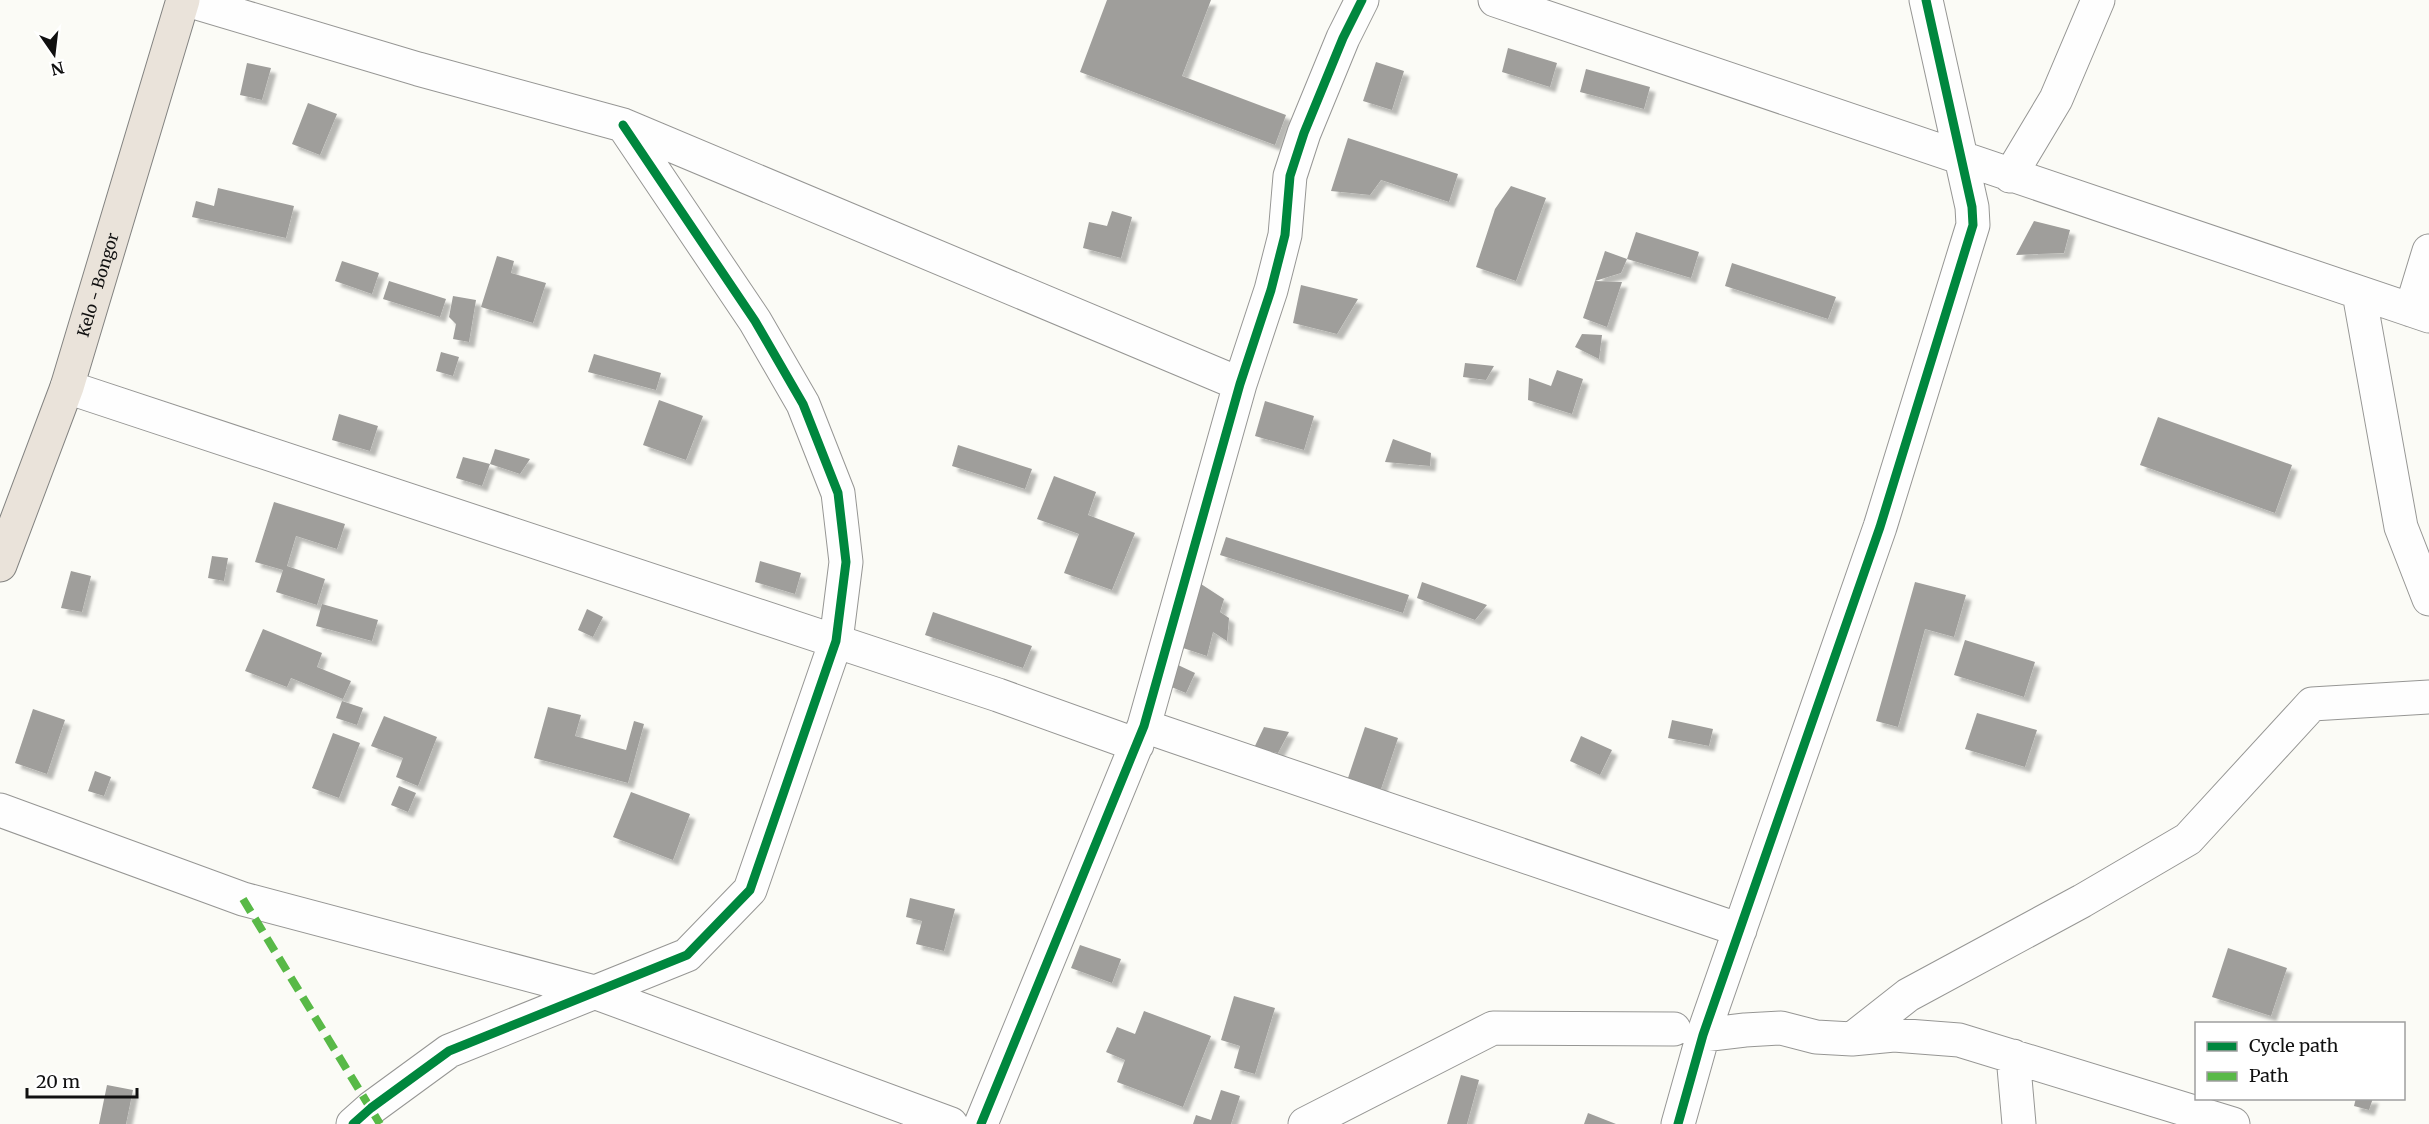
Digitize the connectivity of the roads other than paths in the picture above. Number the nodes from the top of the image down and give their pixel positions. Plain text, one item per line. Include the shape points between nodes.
1 (185, 0) edge
2 (1362, 0) edge
3 (1495, 0) edge
4 (1926, 0) edge
5 (2098, 0) edge
6 (623, 125) junction
7 (1960, 159) junction
8 (2010, 176) junction
9 (2429, 251) edge
10 (2359, 292) junction
11 (2420, 313) edge
12 (1240, 384) junction
13 (67, 387) junction
14 (1, 558) edge
15 (2429, 599) edge
16 (836, 642) junction
17 (2429, 697) edge
18 (1140, 735) junction
19 (0, 810) edge
20 (1740, 930) junction
21 (594, 992) junction
22 (1689, 1032) junction
23 (1852, 1039) junction
24 (2013, 1056) junction
25 (353, 1124) edge
26 (951, 1124) edge
27 (981, 1124) edge
28 (1305, 1124) edge
29 (1678, 1124) edge
30 (2019, 1124) edge
31 (2233, 1124) edge

1 - 6 street
1 - 13 highway, Kelo - Bongor
2 - 12 street via 1300,144 1290,176 1285,235
3 - 7 street
4 - 7 street
5 - 8 street via 2056,99
6 - 12 street
6 - 16 street via 755,321 803,404 838,493 846,562
7 - 8 street
7 - 20 street via 1973,225 1880,527
8 - 10 street
9 - 11 street
10 - 11 street
10 - 15 street via 2401,527
12 - 18 street
13 - 14 highway, Kelo - Bongor
13 - 16 street
16 - 18 street via 998,695
16 - 21 street via 750,890 687,956
17 - 23 street via 2312,704 2188,839 1908,995
18 - 20 street
18 - 27 street
19 - 21 street via 243,899
20 - 22 street
21 - 25 street via 449,1051
21 - 26 street
22 - 23 street via 1781,1029 1816,1037
22 - 28 street via 1493,1028
22 - 29 street
23 - 24 street via 1926,1036 1959,1040
24 - 30 street
24 - 31 street

